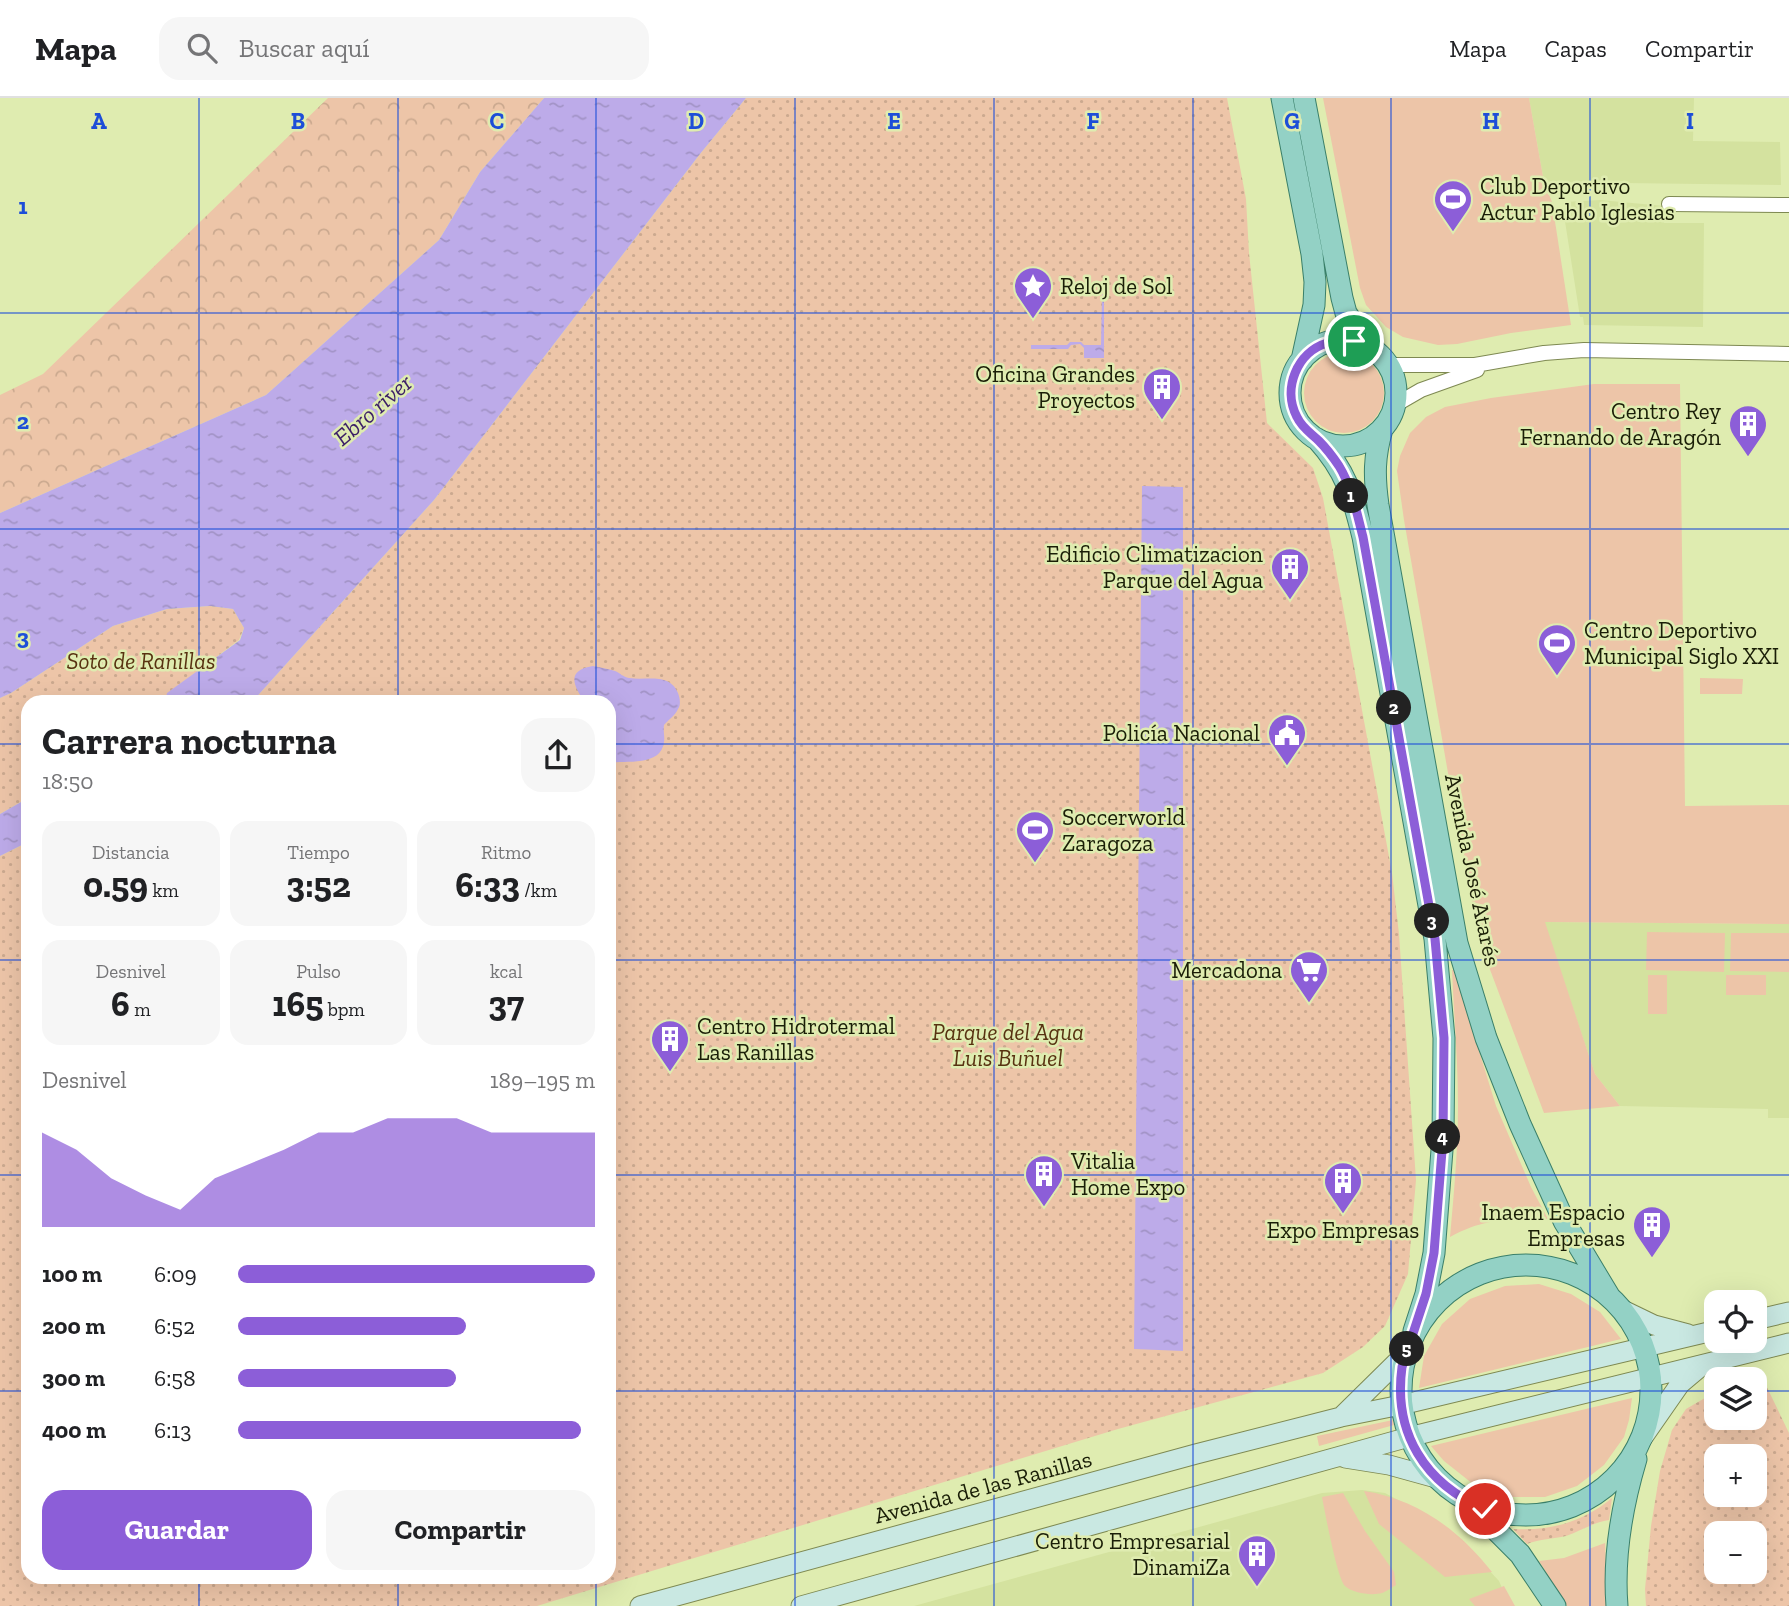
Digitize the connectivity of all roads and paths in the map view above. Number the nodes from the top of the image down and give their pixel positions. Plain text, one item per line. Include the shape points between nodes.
1 (1282, 98) edge
2 (1304, 98) edge
3 (1669, 204) dead end
4 (1789, 205) edge
5 (1368, 346) junction
6 (1789, 354) edge
7 (1302, 360) junction
8 (1497, 362) junction
9 (1388, 365) junction
10 (1395, 405) junction
11 (1382, 429) junction
12 (1317, 439) junction
13 (1616, 1303) junction
14 (1789, 1312) edge
15 (1767, 1317) edge
16 (1414, 1331) junction
17 (1704, 1333) edge
18 (1692, 1336) junction
19 (1789, 1343) edge
20 (1644, 1346) junction
21 (1405, 1354) junction
22 (1703, 1364) junction
23 (1651, 1377) junction
24 (1401, 1405) junction
25 (1340, 1417) junction
26 (1409, 1437) junction
27 (1641, 1440) junction
28 (1337, 1457) junction
29 (1436, 1478) junction
30 (1468, 1502) junction
31 (640, 1606) edge
32 (802, 1606) edge
33 (1555, 1606) edge
34 (1616, 1606) edge

1 - 7 main road via 1315,282
2 - 5 main road via 1342,298 1346,313
3 - 4 street
5 - 7 main road via 1332,341
5 - 9 main road
6 - 8 street via 1584,350
7 - 12 main road via 1292,380 1291,403 1296,417
8 - 9 street
8 - 10 street via 1435,384
9 - 10 main road via 1395,384
10 - 11 main road
11 - 12 main road via 1358,444 1344,446
11 - 13 main road, Avenida José Atarés via 1374,467 1378,505 1457,943 1486,1038 1520,1124 1564,1221
12 - 16 main road, Avenida José Atarés via 1345,478 1363,537 1437,951 1444,1038 1443,1138 1434,1253
13 - 16 main road via 1573,1274 1554,1268 1500,1267 1450,1289
13 - 18 main road via 1654,1325
13 - 20 main road, Avenida José Atarés
14 - 15 main road
16 - 21 main road
17 - 18 main road, Avenida de las Ranillas
18 - 20 main road, Avenida de las Ranillas
19 - 22 main road
20 - 23 main road, Avenida José Atarés
20 - 24 main road, Avenida de las Ranillas
21 - 24 main road
21 - 25 main road, Avenida de las Ranillas
22 - 23 main road
22 - 27 main road via 1680,1384
23 - 26 main road
23 - 27 main road, Avenida José Atarés via 1650,1409
24 - 25 main road, Avenida de las Ranillas
24 - 26 main road
25 - 31 main road, Avenida de las Ranillas
26 - 28 main road
26 - 29 main road
27 - 30 main road via 1628,1464 1609,1484 1587,1500 1561,1510 1507,1514
27 - 34 main road via 1618,1545
28 - 29 main road
28 - 32 main road
29 - 30 main road
30 - 33 main road via 1520,1554

